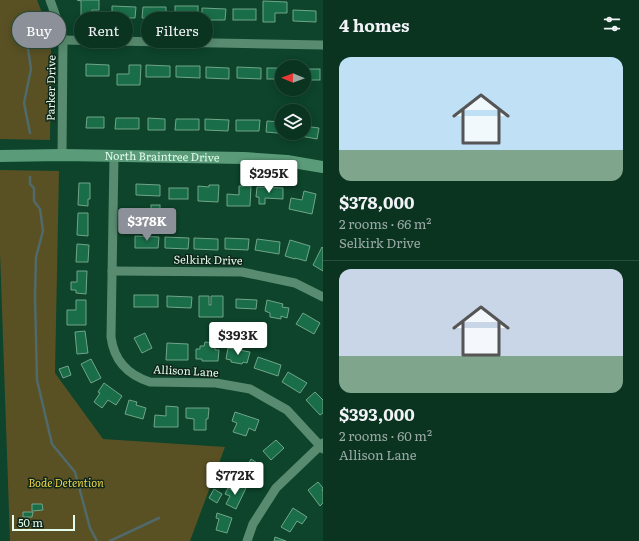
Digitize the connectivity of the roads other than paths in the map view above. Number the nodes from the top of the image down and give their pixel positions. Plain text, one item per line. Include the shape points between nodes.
1 (50, 0) edge
2 (55, 12) edge
3 (66, 40) edge
4 (323, 45) edge
5 (63, 48) edge
6 (62, 155) junction
7 (0, 156) edge
8 (114, 156) junction
9 (323, 167) edge
10 (112, 271) junction
11 (323, 297) edge
12 (322, 446) edge
13 (247, 541) edge

1 - 2 street, Parker Drive
3 - 4 street
5 - 6 street, Parker Drive
6 - 7 street, North Braintree Drive
6 - 8 street, North Braintree Drive
8 - 9 street, North Braintree Drive via 244,158
8 - 10 street, Allison Lane
10 - 11 street, Selkirk Drive via 242,272 295,283
10 - 12 street, Allison Lane via 112,344 116,357 130,373 150,382 216,383 250,389 287,410
12 - 13 street via 276,488 253,524

